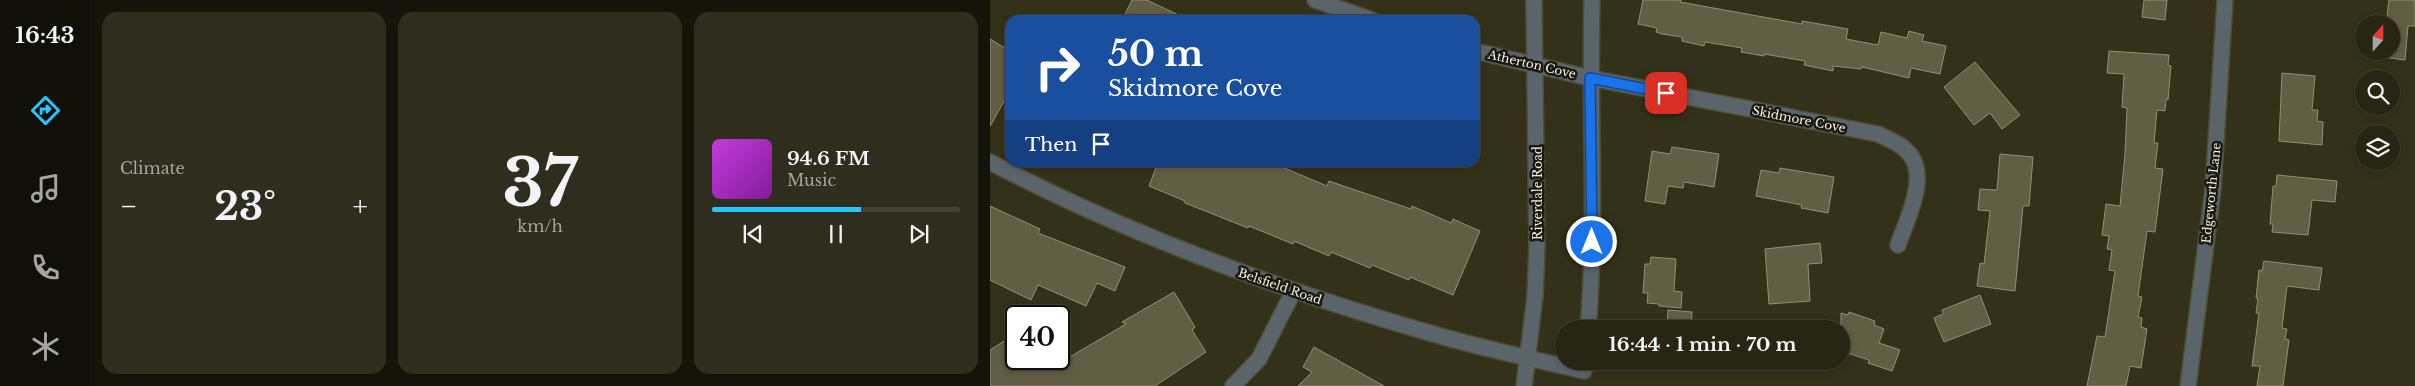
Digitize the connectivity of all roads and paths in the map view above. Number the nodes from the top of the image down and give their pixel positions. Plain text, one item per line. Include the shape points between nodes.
1 (1315, 0) edge
2 (1534, 0) edge
3 (1592, 0) edge
4 (2225, 0) edge
5 (1358, 15) edge
6 (1480, 52) edge
7 (1533, 65) junction
8 (1590, 78) junction
9 (990, 162) edge
10 (1898, 245) dead end
11 (1293, 292) junction
12 (1589, 320) edge
13 (1528, 358) junction
14 (1584, 373) edge
15 (1233, 386) edge
16 (1524, 386) edge
17 (2188, 386) edge

1 - 5 street
2 - 7 street, Riverdale Road
3 - 8 street
4 - 17 street, Edgeworth Lane via 2213,189
6 - 7 street, Atherton Cove
7 - 8 street, Atherton Cove
7 - 13 street, Riverdale Road via 1537,246
8 - 10 street, Skidmore Cove via 1878,134 1895,142 1916,164 1917,179
8 - 12 street via 1592,278
9 - 11 street, Belsfield Road via 1152,239
11 - 13 street, Belsfield Road via 1445,338
11 - 15 street via 1258,359
13 - 14 street, Belsfield Road
13 - 16 street, Riverdale Road

